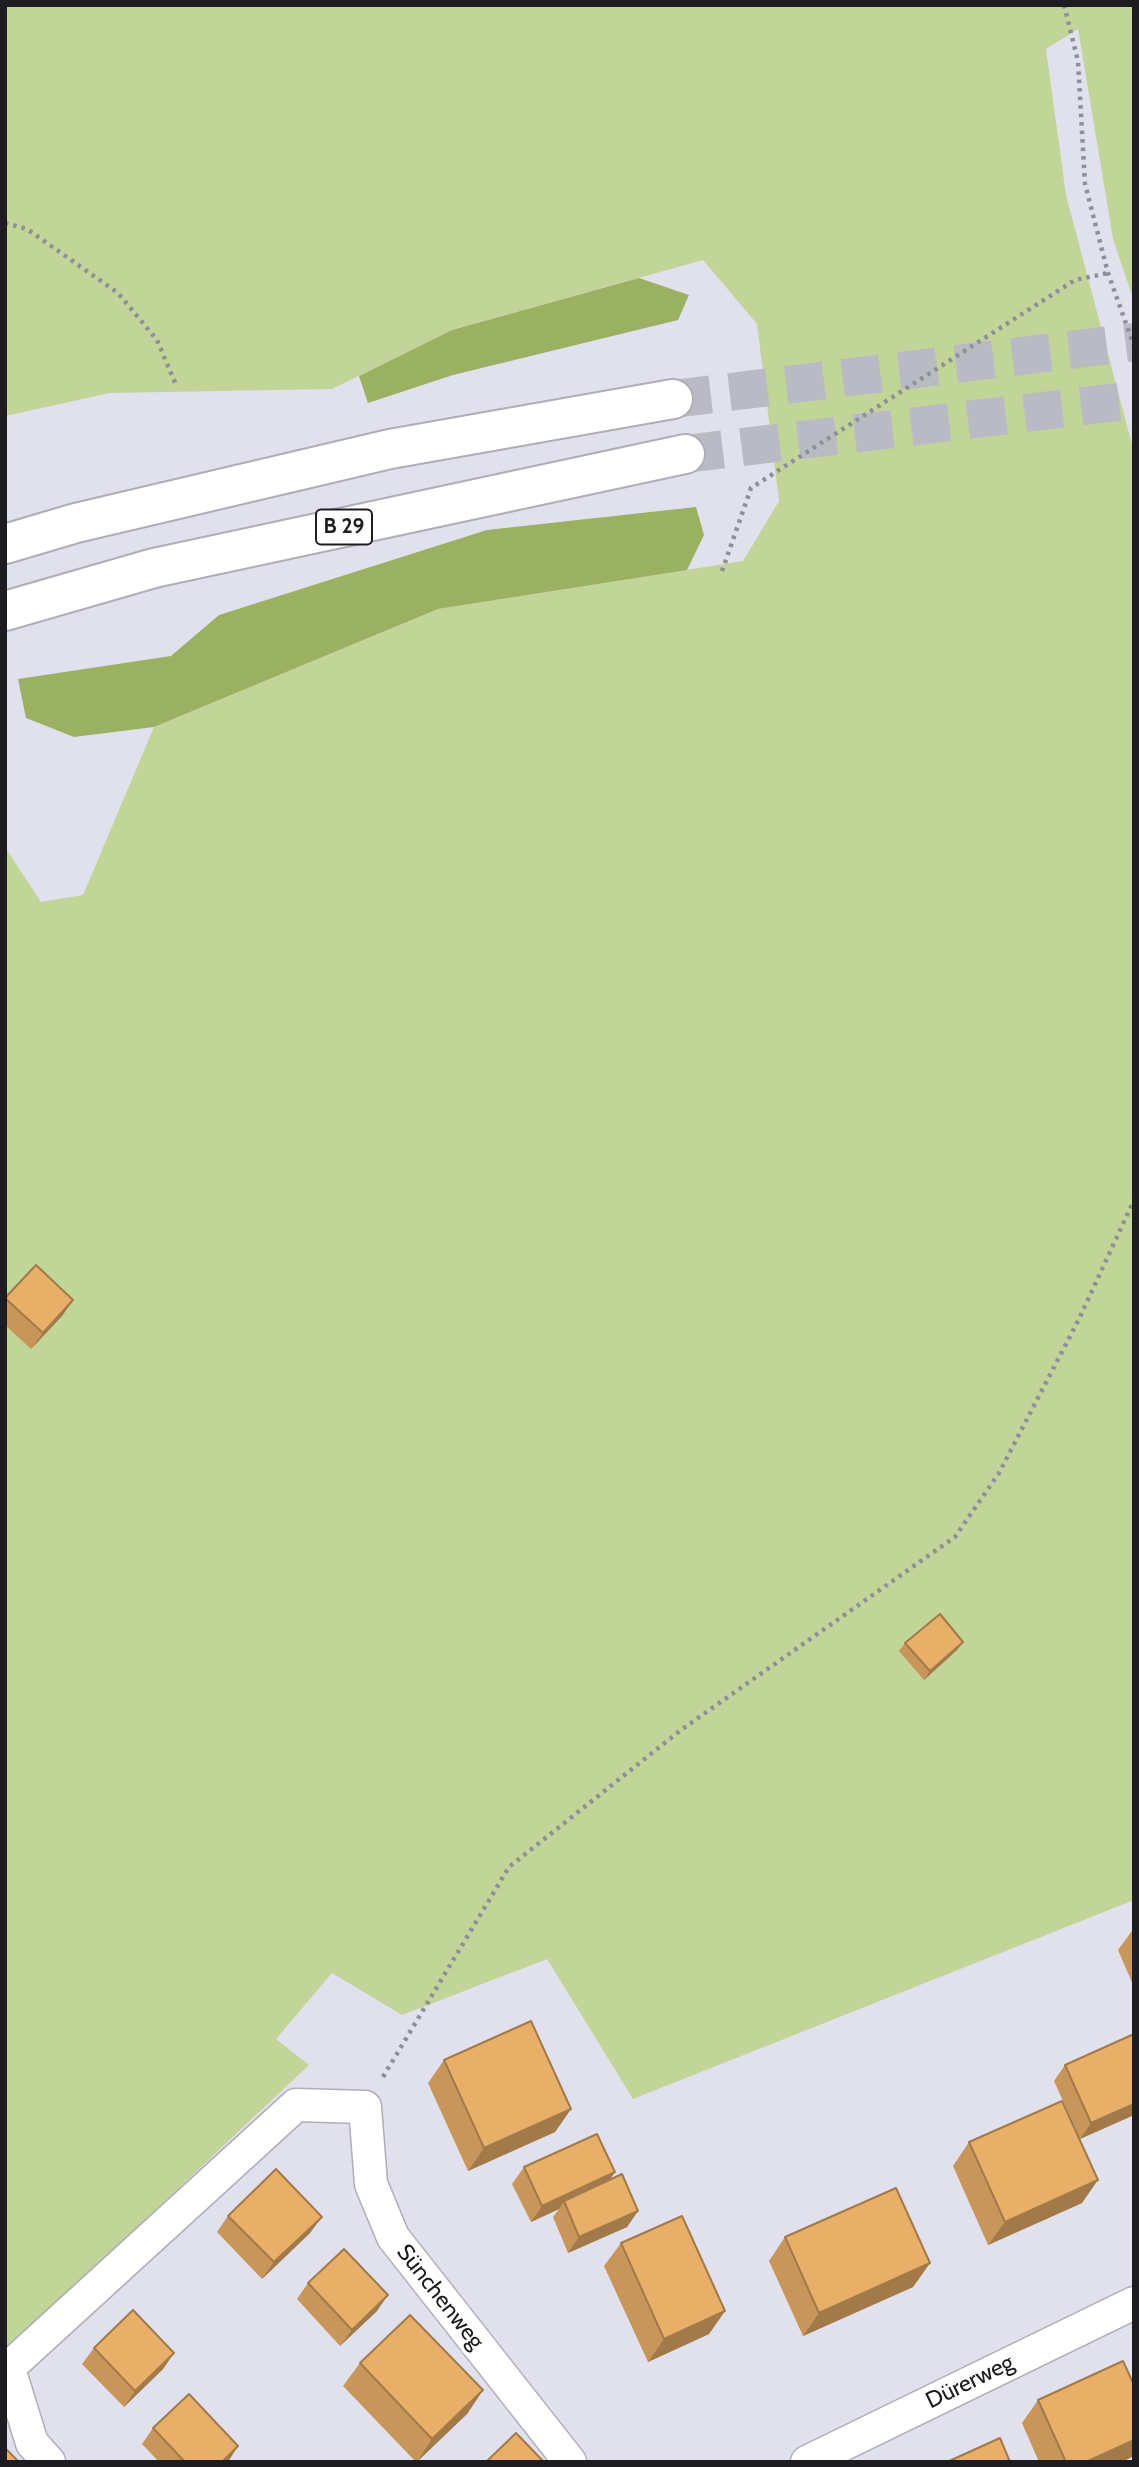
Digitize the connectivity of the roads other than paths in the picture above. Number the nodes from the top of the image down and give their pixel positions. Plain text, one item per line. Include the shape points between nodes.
1 (673, 400) tunnel mouth
2 (685, 454) tunnel mouth
3 (5, 544) edge
4 (5, 611) edge
5 (1134, 2303) edge
6 (7, 2370) edge
7 (49, 2462) edge
8 (570, 2462) edge
9 (807, 2462) edge

1 - 3 highway via 390,449
2 - 4 highway, B 29 via 154,568
5 - 9 street, Dürerweg
6 - 7 street via 32,2442
6 - 8 street, Sünchenweg via 296,2105 365,2107 371,2183 393,2236

